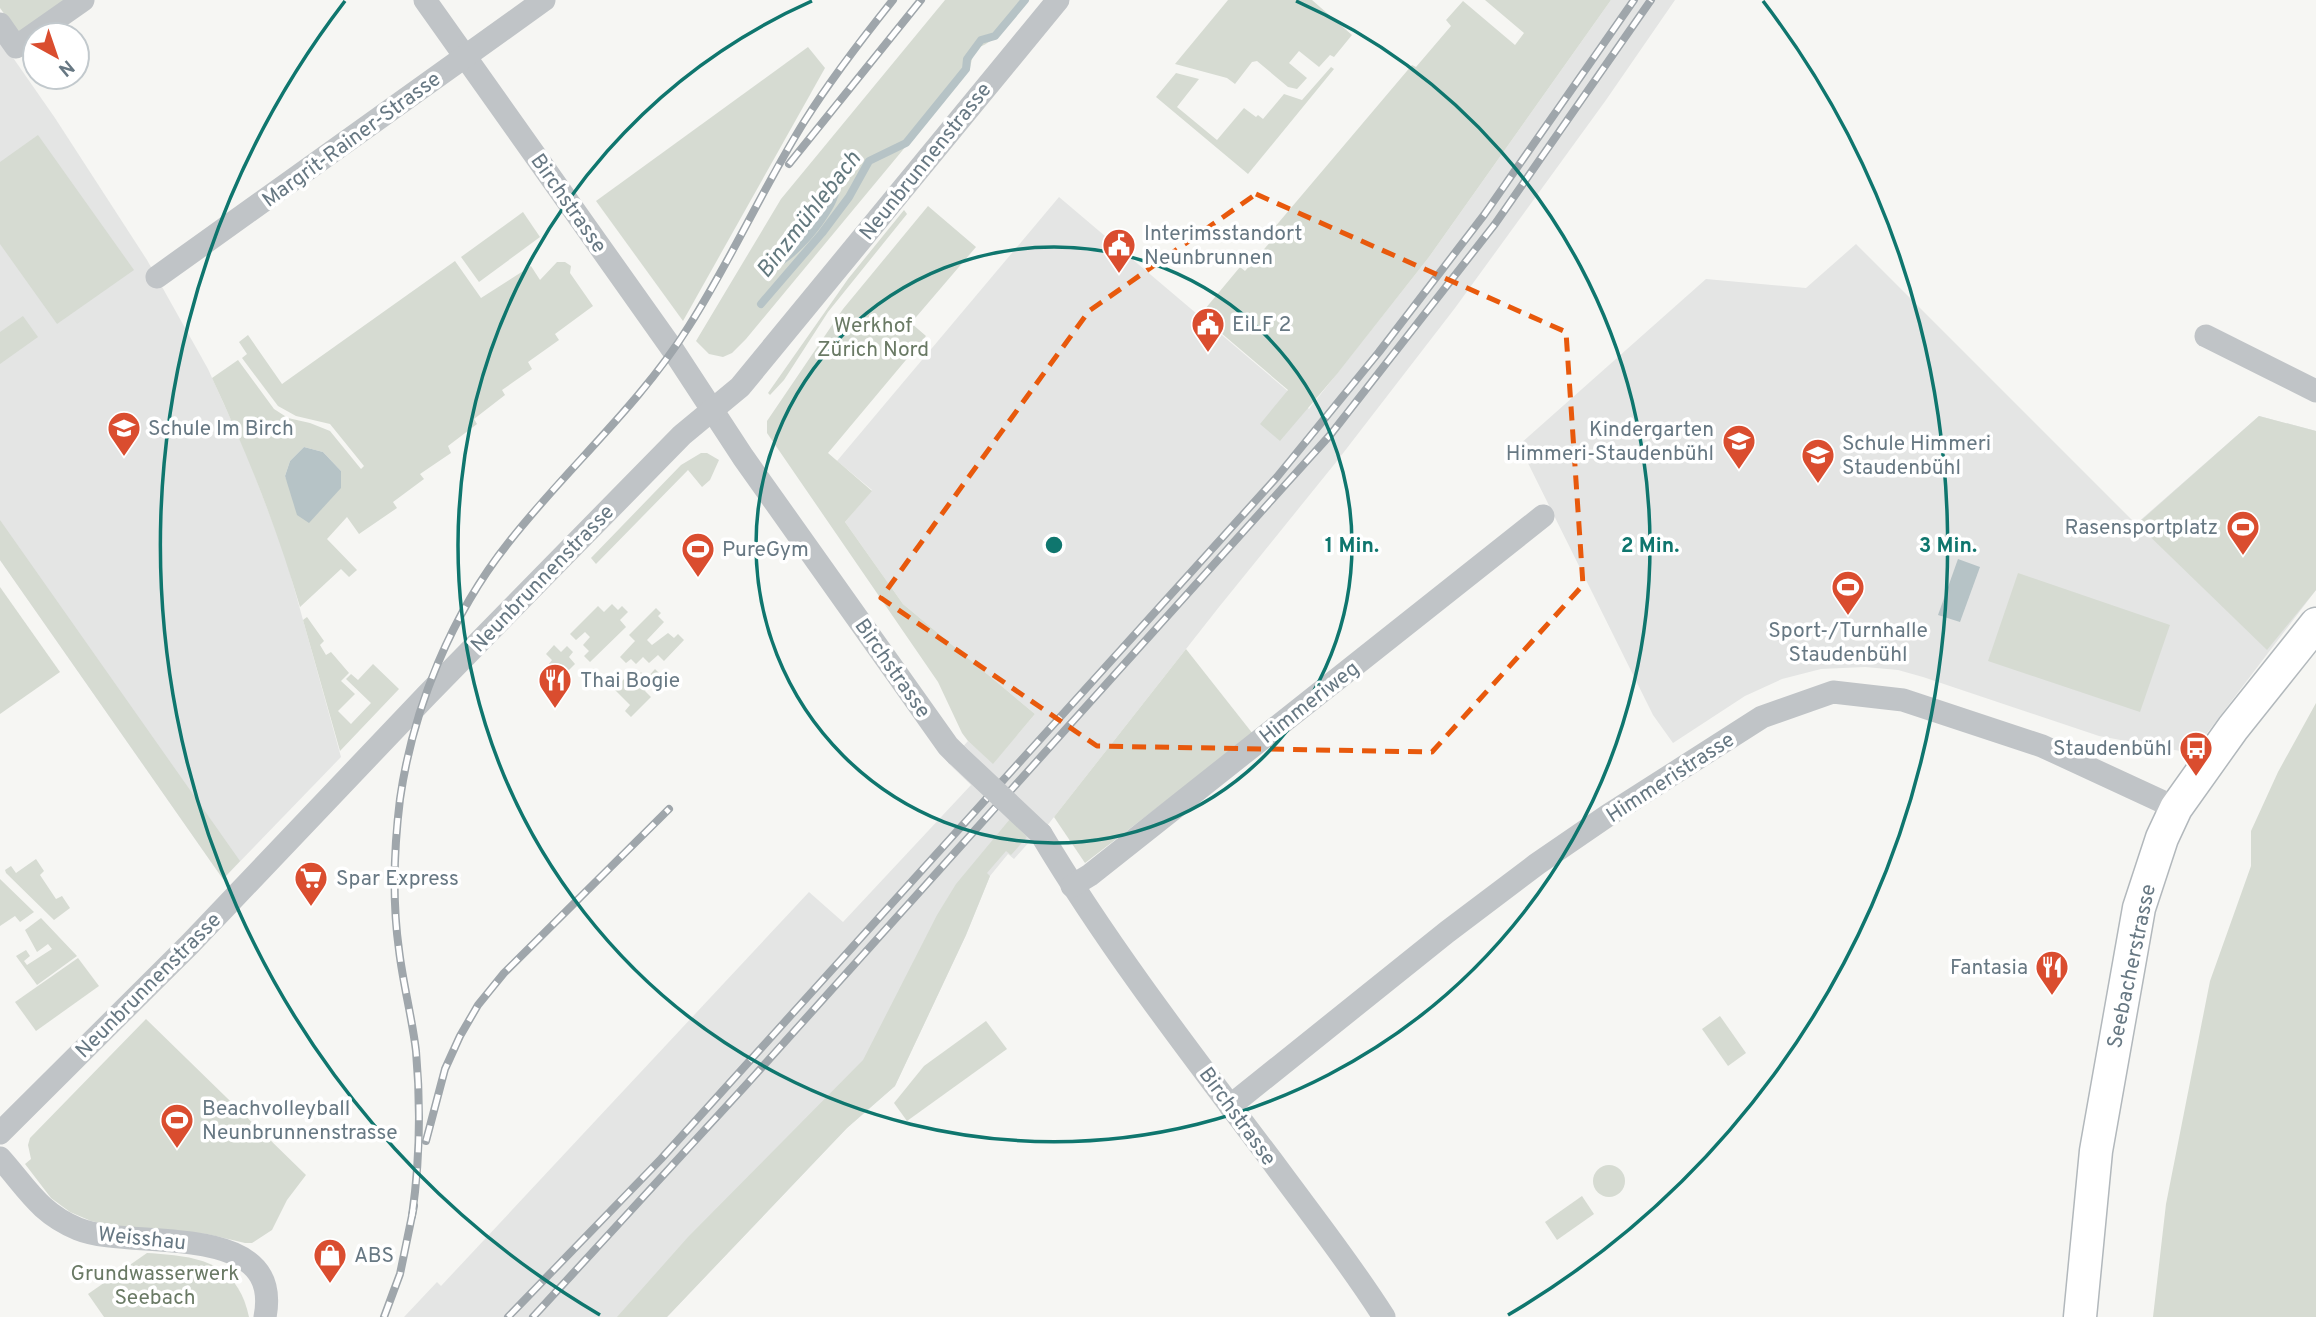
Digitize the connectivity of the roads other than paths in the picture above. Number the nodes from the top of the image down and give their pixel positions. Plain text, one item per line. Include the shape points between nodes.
1 (83, 0) edge
2 (425, 0) edge
3 (544, 0) edge
4 (1058, 0) edge
5 (0, 24) edge
6 (465, 57) junction
7 (157, 277) dead end
8 (2206, 336) dead end
9 (2316, 391) edge
10 (713, 410) junction
11 (1544, 516) dead end
12 (2316, 624) edge
13 (2176, 808) junction
14 (1072, 886) junction
15 (1230, 1106) junction
16 (0, 1133) edge
17 (0, 1158) edge
18 (265, 1317) edge
19 (1384, 1317) edge
20 (2080, 1317) edge

1 - 5 street via 16,47
2 - 6 street, Birchstrasse
3 - 6 street, Margrit-Rainer-Strasse
4 - 10 street, Neunbrunnenstrasse via 740,387
6 - 7 street, Margrit-Rainer-Strasse
6 - 10 street, Birchstrasse
8 - 9 street
10 - 14 street, Birchstrasse, bridge via 948,747 1041,834
10 - 16 street, Neunbrunnenstrasse via 682,435 236,897
11 - 14 street, Himmeriweg
12 - 13 street, Seebacherstrasse
13 - 15 street, Himmeristrasse via 2042,746 1903,700 1833,692 1762,717 1537,864
13 - 20 street, Seebacherstrasse via 2139,908 2095,1151
14 - 15 street, Birchstrasse
15 - 19 street, Birchstrasse
17 - 18 street, Weisshau via 46,1212 79,1230 99,1236 204,1244 233,1253 262,1277 268,1294

